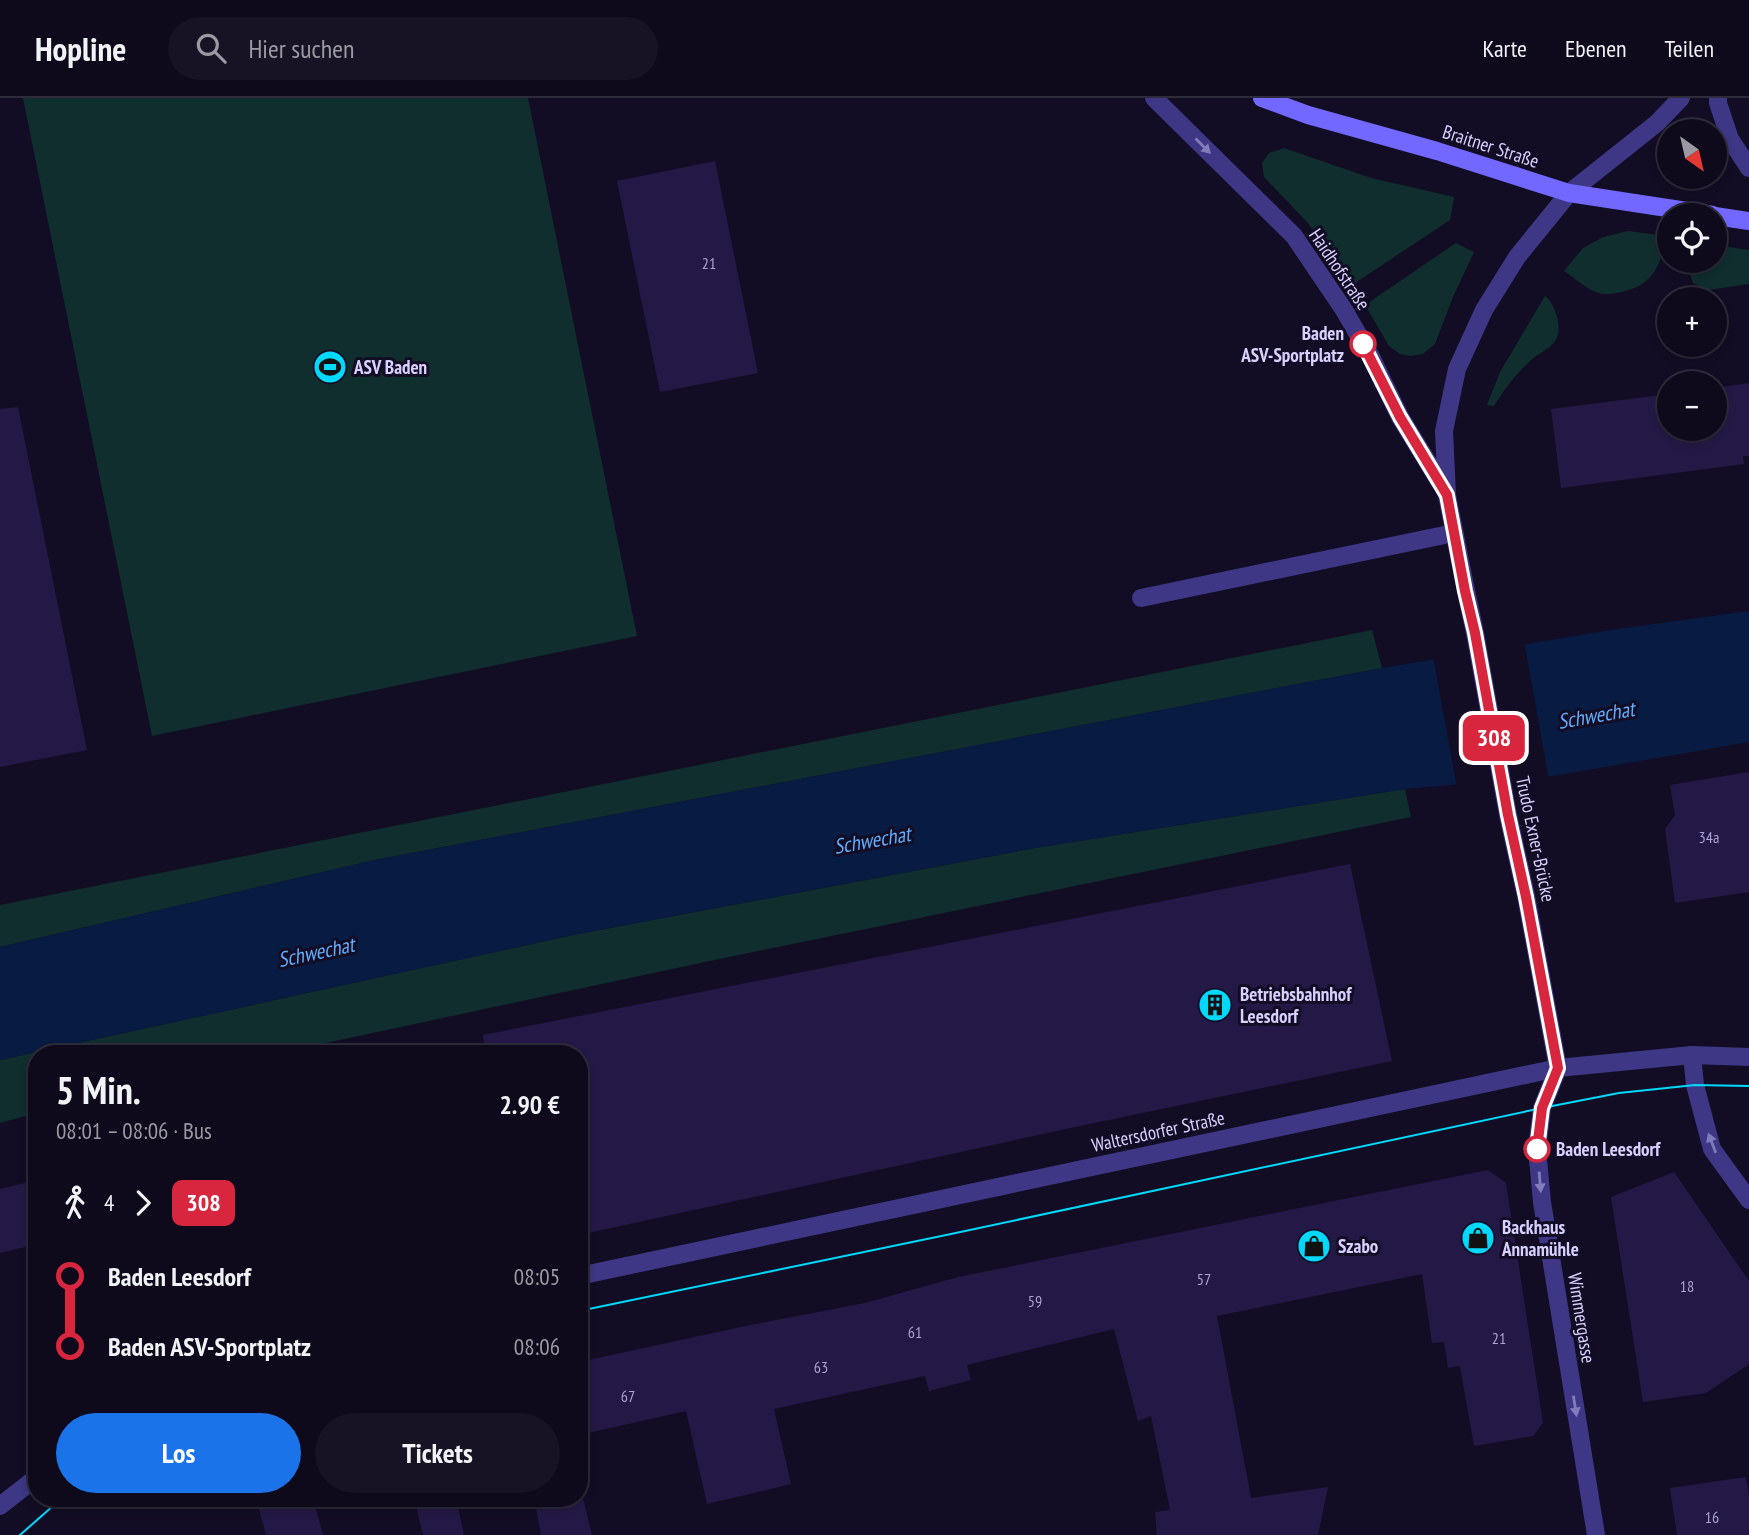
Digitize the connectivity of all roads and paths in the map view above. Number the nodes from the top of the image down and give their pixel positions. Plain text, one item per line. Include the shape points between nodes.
1 (1154, 98) edge
2 (1262, 98) edge
3 (1681, 98) edge
4 (1718, 98) edge
5 (1749, 168) edge
6 (1569, 193) junction
7 (1657, 206) edge
8 (1727, 217) edge
9 (1749, 221) edge
10 (1447, 495) junction
11 (1454, 533) junction
12 (1141, 598) dead end
13 (1692, 1055) junction
14 (1749, 1057) edge
15 (1558, 1068) junction
16 (1749, 1200) edge
17 (588, 1274) edge
18 (28, 1484) edge
19 (0, 1506) edge
20 (1596, 1535) edge

1 -> 10 street, Haidhofstraße via 1294,236 1344,310
2 - 6 main road, Braitner Straße
3 - 6 street via 1657,123
4 - 5 street via 1730,139
6 - 7 main road, Braitner Straße
6 - 10 street via 1517,257 1484,310 1457,369 1444,431
8 - 9 main road, Braitner Straße
10 - 11 street, Trudo Exner-Brücke
11 - 12 street
11 - 15 street, Trudo Exner-Brücke
13 - 14 street, Waltersdorfer Straße
13 - 15 street, Waltersdorfer Straße
16 -> 13 street via 1712,1149
15 - 17 street, Waltersdorfer Straße
15 -> 20 street, Wimmergasse via 1542,1108 1537,1149
18 - 19 street

